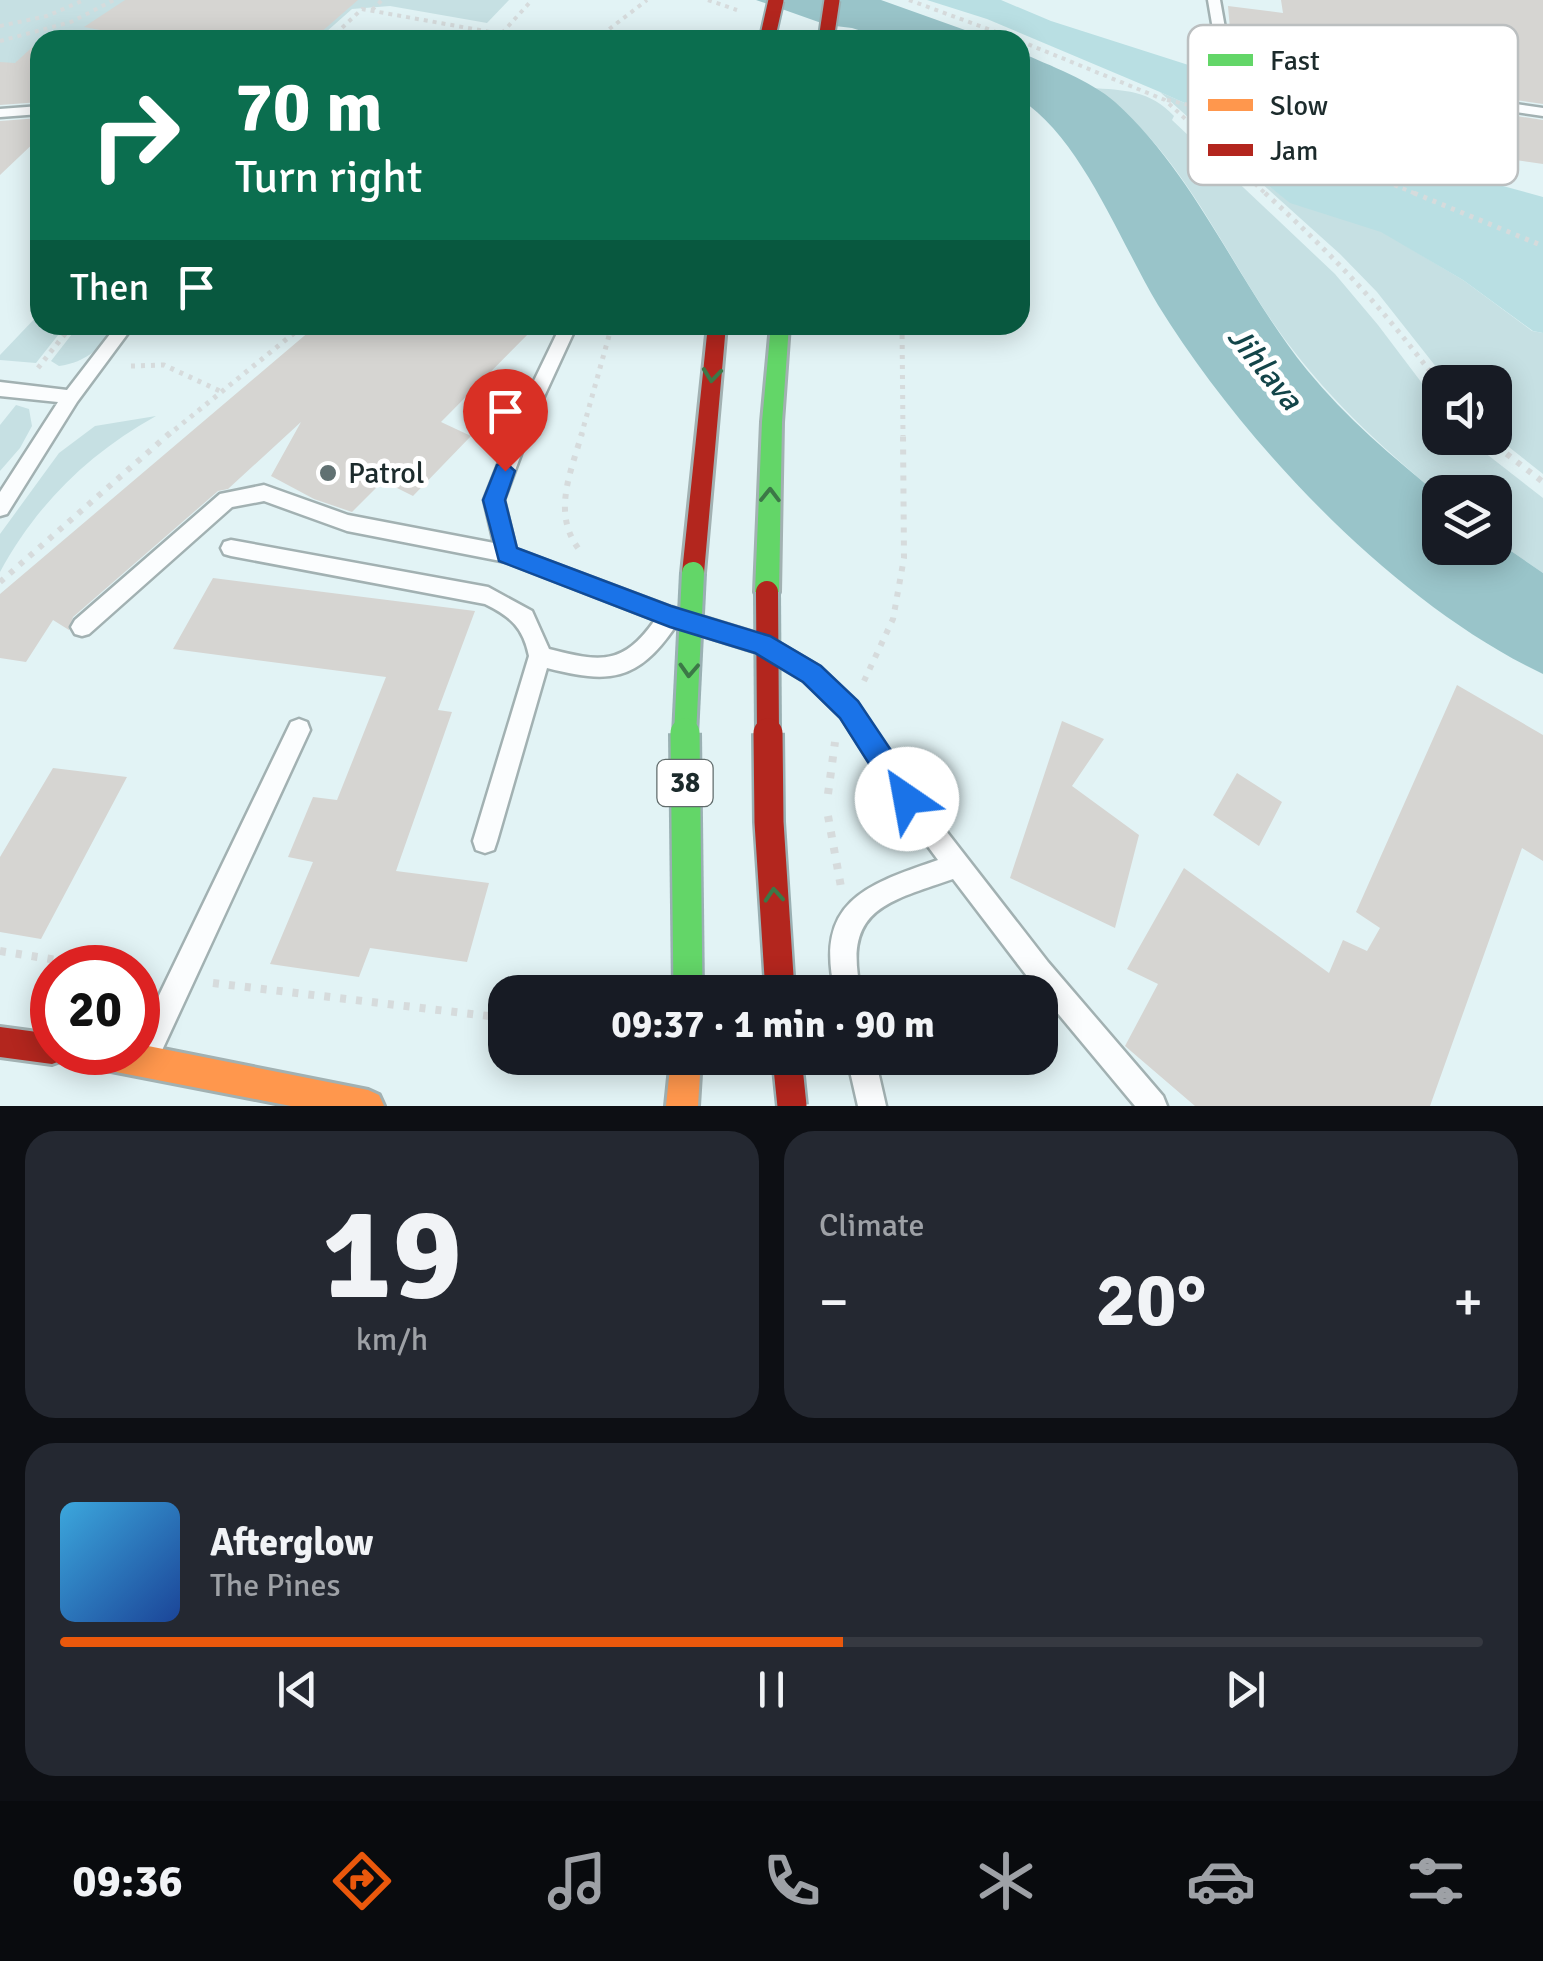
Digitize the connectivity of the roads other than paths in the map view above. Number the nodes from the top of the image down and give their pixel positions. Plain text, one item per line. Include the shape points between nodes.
1 (776, 0) edge
2 (832, 0) edge
3 (1214, 0) edge
4 (1216, 25) edge
5 (769, 30) edge
6 (828, 30) edge
7 (1518, 108) edge
8 (30, 110) edge
9 (0, 112) edge
10 (1543, 112) edge
11 (118, 335) edge
12 (564, 335) edge
13 (716, 335) edge
14 (779, 335) edge
15 (0, 389) edge
16 (72, 397) junction
17 (0, 508) edge
18 (231, 548) dead end
19 (507, 554) junction
20 (670, 616) junction
21 (82, 628) dead end
22 (540, 656) junction
23 (299, 730) dead end
24 (484, 841) dead end
25 (958, 864) junction
26 (688, 975) edge
27 (779, 975) edge
28 (844, 975) edge
29 (160, 1023) edge
30 (0, 1042) edge
31 (30, 1046) edge
32 (160, 1063) edge
33 (685, 1075) edge
34 (688, 1075) edge
35 (789, 1075) edge
36 (865, 1075) edge
37 (368, 1106) edge
38 (682, 1106) edge
39 (691, 1106) edge
40 (792, 1106) edge
41 (872, 1106) edge
42 (1152, 1106) edge

1 - 5 main road, bridge
2 - 6 main road, bridge
3 - 4 lane
7 - 10 lane
8 - 9 lane
11 - 16 lane
12 - 19 lane via 494,500
13 -> 26 main road, 38, bridge via 684,751
27 -> 14 main road, bridge via 769,822 768,592
15 - 16 lane
16 - 17 lane
18 - 22 lane via 488,596 519,611 535,628
19 - 20 lane
19 - 21 lane via 347,523 264,493 227,500
20 - 22 lane via 650,649 630,662 598,671
20 - 25 lane via 761,644 812,674 849,710
22 - 24 lane
23 - 29 lane
25 - 28 lane via 883,891 850,919
25 - 42 lane
30 - 31 main road
32 - 37 main road
33 - 38 main road
34 - 39 main road
35 - 40 main road, bridge
36 - 41 lane

